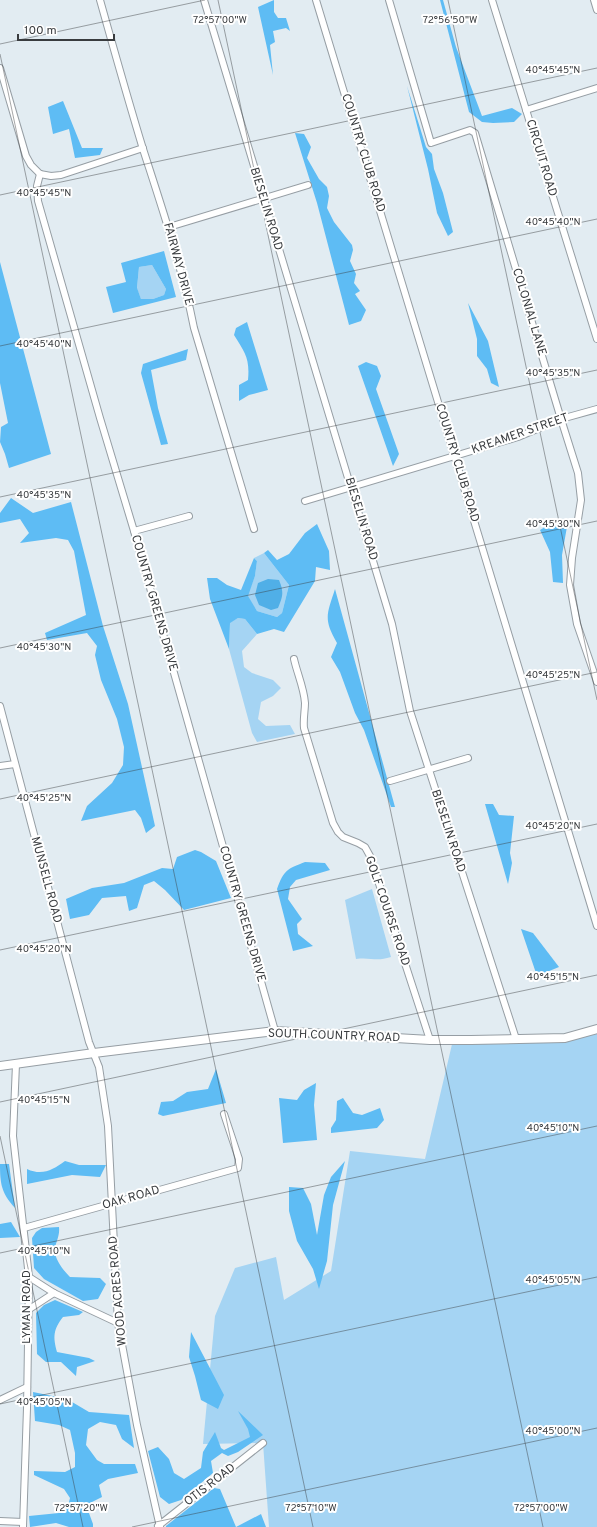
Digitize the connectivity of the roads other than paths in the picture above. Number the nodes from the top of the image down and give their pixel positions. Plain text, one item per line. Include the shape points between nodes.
1 (100, 0) edge
2 (204, 0) edge
3 (316, 0) edge
4 (389, 0) edge
5 (492, 0) edge
6 (594, 0) edge
7 (597, 10) edge
8 (0, 68) edge
9 (597, 88) edge
10 (526, 110) junction
11 (143, 148) junction
12 (40, 174) junction
13 (308, 184) dead end
14 (263, 199) junction
15 (169, 227) junction
16 (597, 339) edge
17 (597, 409) edge
18 (561, 419) junction
19 (454, 456) junction
20 (351, 488) junction
21 (305, 501) dead end
22 (189, 516) dead end
23 (254, 529) dead end
24 (134, 531) junction
25 (294, 659) dead end
26 (597, 682) edge
27 (0, 706) edge
28 (468, 758) dead end
29 (15, 764) junction
30 (0, 766) edge
31 (428, 770) junction
32 (390, 781) dead end
33 (597, 926) edge
34 (597, 1029) edge
35 (275, 1031) junction
36 (516, 1039) junction
37 (430, 1040) junction
38 (94, 1053) junction
39 (16, 1064) junction
40 (0, 1066) edge
41 (224, 1114) dead end
42 (111, 1204) junction
43 (24, 1228) junction
44 (28, 1276) junction
45 (54, 1293) junction
46 (28, 1310) junction
47 (118, 1323) junction
48 (27, 1388) junction
49 (0, 1400) edge
50 (263, 1443) dead end
51 (0, 1521) edge
52 (23, 1524) edge
53 (159, 1526) edge

1 - 11 street, FAIRWAY DRIVE
2 - 14 street, BIESELIN ROAD
3 - 19 street, COUNTRY CLUB ROAD
4 - 18 street, COLONIAL LANE via 432,143 463,131 470,130 475,133
5 - 10 street, CIRCUIT ROAD
6 - 7 street
8 - 12 street via 26,156
9 - 10 street
10 - 16 street, CIRCUIT ROAD
11 - 12 street via 61,175
11 - 15 street, FAIRWAY DRIVE
12 - 24 street, COUNTRY GREENS DRIVE via 37,186 38,201
13 - 14 street
14 - 15 street
14 - 20 street, BIESELIN ROAD
15 - 23 street, FAIRWAY DRIVE via 194,328
17 - 18 street, KREAMER STREET
18 - 19 street, KREAMER STREET via 518,437
18 - 26 street, COLONIAL LANE via 578,473 580,488 570,585 577,624
19 - 20 street, KREAMER STREET
19 - 33 street, COUNTRY CLUB ROAD
20 - 21 street, KREAMER STREET
20 - 31 street, BIESELIN ROAD via 392,624 410,711
22 - 24 street
24 - 35 street, COUNTRY GREENS DRIVE
25 - 37 street, GOLF COURSE ROAD via 305,703 304,728 333,823 343,837 364,847 370,856
27 - 29 street, MUNSELL ROAD
28 - 31 street
29 - 30 street
29 - 38 street, MUNSELL ROAD
31 - 32 street
31 - 36 street, BIESELIN ROAD
34 - 36 main road, SOUTH COUNTRY ROAD via 565,1038
35 - 37 main road, SOUTH COUNTRY ROAD
35 - 38 main road, SOUTH COUNTRY ROAD
36 - 37 main road, SOUTH COUNTRY ROAD
38 - 39 main road, SOUTH COUNTRY ROAD
38 - 42 street, WOOD ACRES ROAD via 99,1067 108,1126
39 - 40 main road, SOUTH COUNTRY ROAD
39 - 43 street, LYMAN ROAD via 13,1136
41 - 42 street, OAK ROAD via 239,1159 238,1168
42 - 43 street, OAK ROAD
42 - 47 street, WOOD ACRES ROAD
43 - 44 street, LYMAN ROAD
44 - 45 street
44 - 46 street, LYMAN ROAD
45 - 46 street
45 - 47 street
46 - 48 street, LYMAN ROAD
47 - 53 street, WOOD ACRES ROAD
48 - 49 street
48 - 52 street, LYMAN ROAD
50 - 53 street, OTIS ROAD
51 - 52 street

